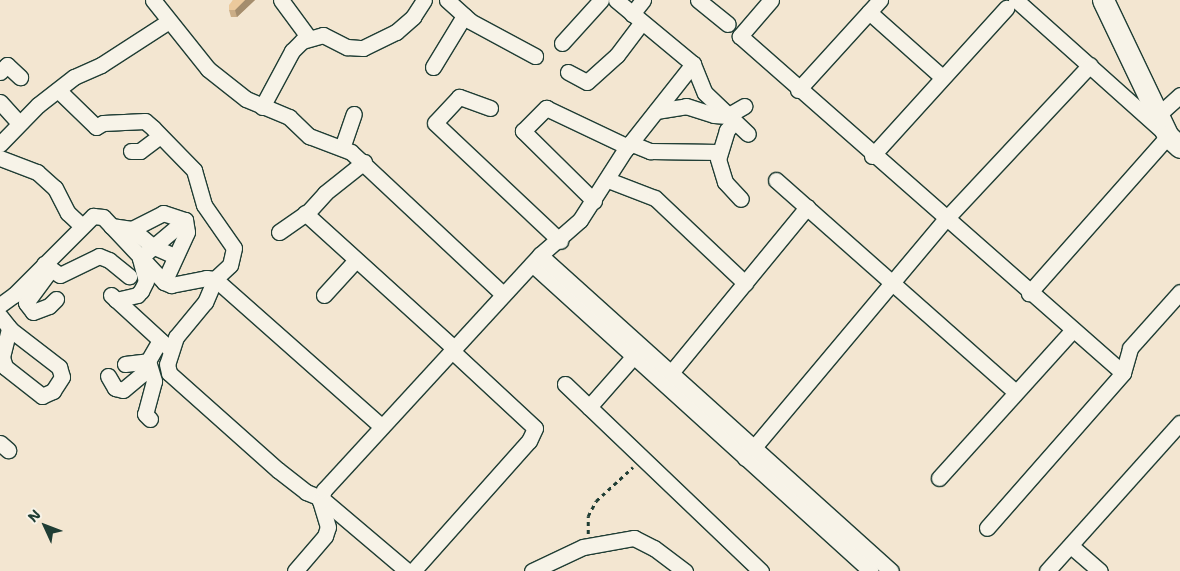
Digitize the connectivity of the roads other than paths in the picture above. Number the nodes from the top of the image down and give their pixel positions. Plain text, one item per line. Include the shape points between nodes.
1 (281, 0) edge
2 (424, 0) edge
3 (447, 0) edge
4 (601, 0) edge
5 (616, 0) edge
6 (643, 0) edge
7 (698, 0) edge
8 (771, 0) edge
9 (880, 0) edge
10 (1103, 0) edge
11 (159, 2) edge
12 (1011, 4) edge
13 (869, 12) junction
14 (464, 16) junction
15 (637, 18) junction
16 (169, 21) junction
17 (728, 24) dead end
18 (309, 38) junction
19 (562, 43) dead end
20 (535, 56) dead end
21 (2, 64) edge
22 (693, 64) junction
23 (1090, 64) junction
24 (433, 67) dead end
25 (568, 72) dead end
26 (20, 77) dead end
27 (942, 77) junction
28 (58, 90) junction
29 (798, 90) junction
30 (1180, 94) edge
31 (0, 102) edge
32 (744, 106) dead end
33 (262, 107) junction
34 (490, 108) dead end
35 (656, 111) junction
36 (354, 114) dead end
37 (1158, 116) junction
38 (730, 119) junction
39 (19, 123) junction
40 (748, 134) dead end
41 (160, 136) junction
42 (1174, 141) edge
43 (0, 144) edge
44 (629, 145) junction
45 (342, 148) junction
46 (131, 151) dead end
47 (719, 152) junction
48 (872, 156) junction
49 (364, 162) junction
50 (3, 163) edge
51 (608, 180) junction
52 (776, 180) dead end
53 (741, 199) dead end
54 (594, 201) junction
55 (807, 208) junction
56 (305, 213) junction
57 (185, 220) junction
58 (944, 220) junction
59 (82, 226) junction
60 (111, 226) junction
61 (132, 229) junction
62 (279, 232) dead end
63 (560, 241) junction
64 (152, 246) junction
65 (174, 256) junction
66 (140, 258) junction
67 (356, 260) junction
68 (536, 260) junction
69 (48, 267) junction
70 (129, 276) dead end
71 (216, 279) junction
72 (894, 281) junction
73 (164, 282) junction
74 (745, 283) junction
75 (1180, 292) edge
76 (1029, 293) junction
77 (503, 294) junction
78 (324, 295) dead end
79 (56, 299) dead end
80 (0, 305) edge
81 (5, 322) edge
82 (1072, 331) junction
83 (166, 345) junction
84 (452, 349) junction
85 (633, 357) junction
86 (148, 361) junction
87 (125, 364) dead end
88 (1123, 373) junction
89 (108, 376) dead end
90 (667, 378) junction
91 (565, 384) dead end
92 (1016, 392) junction
93 (589, 407) junction
94 (150, 419) dead end
95 (1180, 423) edge
96 (380, 425) junction
97 (749, 453) junction
98 (939, 478) dead end
99 (321, 498) junction
100 (987, 528) dead end
101 (1071, 546) junction
102 (295, 571) edge
103 (406, 571) edge
104 (413, 571) edge
105 (532, 571) edge
106 (685, 571) edge
107 (761, 571) edge
108 (871, 571) edge
109 (891, 571) edge
110 (1047, 571) edge
111 (1100, 571) edge

1 - 18 street
2 - 18 street via 396,32 363,48 348,47 322,35
3 - 14 street
4 - 19 street
5 - 15 street
6 - 15 street
7 - 17 street
8 - 29 street via 740,36
9 - 13 street
10 - 37 street
11 - 16 street
12 - 23 street
12 - 27 street
13 - 27 street
13 - 29 street
14 - 20 street
14 - 24 street
15 - 22 street
15 - 25 street via 617,55 587,82
16 - 28 street via 101,66 74,76
16 - 33 street via 208,69 246,99
18 - 33 street via 292,51
21 - 26 street
22 - 35 street
22 - 38 street via 705,93
23 - 42 street
23 - 58 street
27 - 48 street
28 - 39 street
28 - 41 street via 96,127 103,123 145,122
29 - 48 street
30 - 37 street
31 - 39 street
32 - 38 street
33 - 45 street via 278,110 309,136
34 - 63 street via 459,98 435,123
35 - 38 street via 686,106
35 - 44 street
36 - 45 street
37 - 42 street
38 - 40 street
38 - 47 street
39 - 43 street
41 - 46 street via 140,151
41 - 71 street via 194,170 202,201 234,248 230,265
42 - 76 street
44 - 47 street via 650,151
44 - 51 street
44 - 54 street via 546,108 523,131
45 - 49 street
47 - 53 street via 725,182
48 - 58 street
49 - 56 street
49 - 77 street
50 - 59 street via 43,177 55,188 68,213
51 - 54 street
51 - 74 street via 655,198
52 - 55 street
54 - 63 street
55 - 72 street
55 - 74 street
56 - 62 street
56 - 67 street
57 - 61 street via 163,213
57 - 64 street
57 - 65 street via 187,232
58 - 72 street
58 - 76 street
59 - 60 street via 92,216 99,216
59 - 69 street
60 - 61 street
60 - 66 street
61 - 64 street
63 - 68 street
64 - 65 street
64 - 66 street
65 - 73 street
66 - 73 street
66 - 83 street via 146,281 137,295 113,297
67 - 78 street
67 - 84 street
68 - 77 street
68 - 85 street
68 - 90 street
69 - 70 street via 60,275 99,256
69 - 79 street via 26,303 33,312 49,306
69 - 80 street
71 - 73 street via 171,285
71 - 83 street via 205,302
71 - 96 street
72 - 92 street
72 - 97 street
74 - 90 street
75 - 88 street via 1130,348
76 - 82 street
77 - 84 street
81 - 81 street via 59,367 62,377 53,391 42,396 5,368 2,357
82 - 88 street
82 - 92 street
83 - 86 street
83 - 99 street via 167,368 174,378 278,470 306,492
84 - 96 street
84 - 104 street via 535,428 529,441
85 - 90 street
85 - 93 street
86 - 87 street
86 - 89 street via 142,374 123,390 115,388
86 - 94 street via 154,381 145,414
88 - 100 street
90 - 97 street
91 - 93 street
92 - 98 street
93 - 107 street
95 - 101 street
96 - 99 street via 324,490
97 - 108 street
97 - 109 street
99 - 102 street via 328,527 325,536
99 - 103 street
101 - 110 street
101 - 111 street
105 - 106 street via 562,554 634,538

